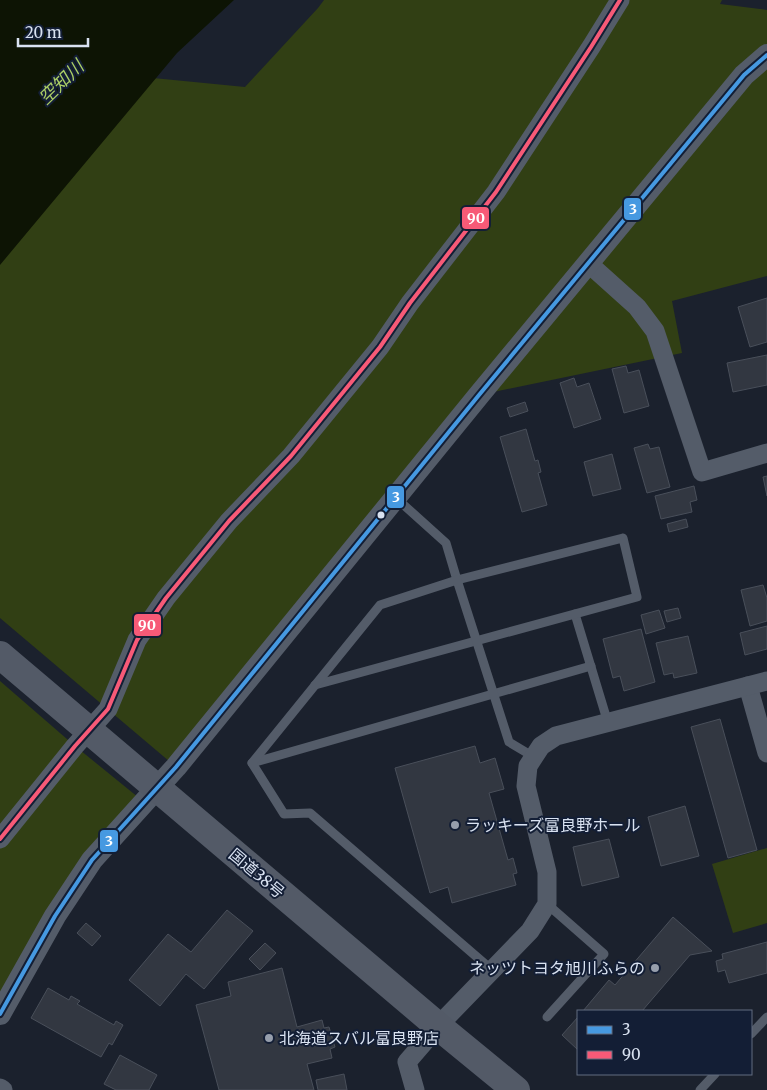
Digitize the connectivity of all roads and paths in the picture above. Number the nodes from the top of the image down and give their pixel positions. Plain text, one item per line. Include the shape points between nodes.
1 (620, 0) edge
2 (767, 55) edge
3 (588, 263) junction
4 (767, 453) edge
5 (396, 498) junction
6 (457, 580) junction
7 (575, 614) junction
8 (477, 641) junction
9 (0, 655) edge
10 (591, 666) junction
11 (767, 681) edge
12 (315, 685) junction
13 (748, 686) junction
14 (494, 694) junction
15 (608, 723) junction
16 (83, 725) junction
17 (767, 753) edge
18 (534, 757) junction
19 (252, 762) junction
20 (157, 788) junction
21 (0, 840) edge
22 (547, 904) junction
23 (492, 970) junction
24 (0, 1014) edge
25 (547, 1017) dead end
26 (767, 1017) edge
27 (438, 1026) junction
28 (752, 1033) edge
29 (713, 1075) edge
30 (415, 1090) edge
31 (516, 1090) edge
32 (700, 1090) edge

1 - 16 street via 496,192 380,347 291,456 229,521 166,598 137,640 108,709
2 - 3 street via 744,75
3 - 4 street via 638,307 655,331 702,472
3 - 5 street
5 - 6 lane via 446,543
5 - 20 street
6 - 7 lane via 622,538 637,597
6 - 8 lane
6 - 12 lane via 380,605
7 - 8 lane
7 - 10 lane
8 - 12 lane
8 - 14 lane
9 - 16 highway, 国道38号
10 - 14 lane
10 - 15 lane
11 - 13 street
12 - 19 lane
13 - 15 street
13 - 17 street
14 - 18 lane via 510,742
14 - 19 lane
15 - 18 street via 556,736 541,746
16 - 20 highway, 国道38号
16 - 21 street via 75,746
18 - 22 street via 528,766 526,786 547,872
19 - 23 lane via 284,814 310,813
20 - 24 street via 92,860 55,916
20 - 27 highway, 国道38号
22 - 23 street via 530,931
22 - 25 lane via 604,954
23 - 27 street
26 - 28 lane
27 - 30 street via 407,1062
27 - 31 highway, 国道38号
29 - 32 lane

